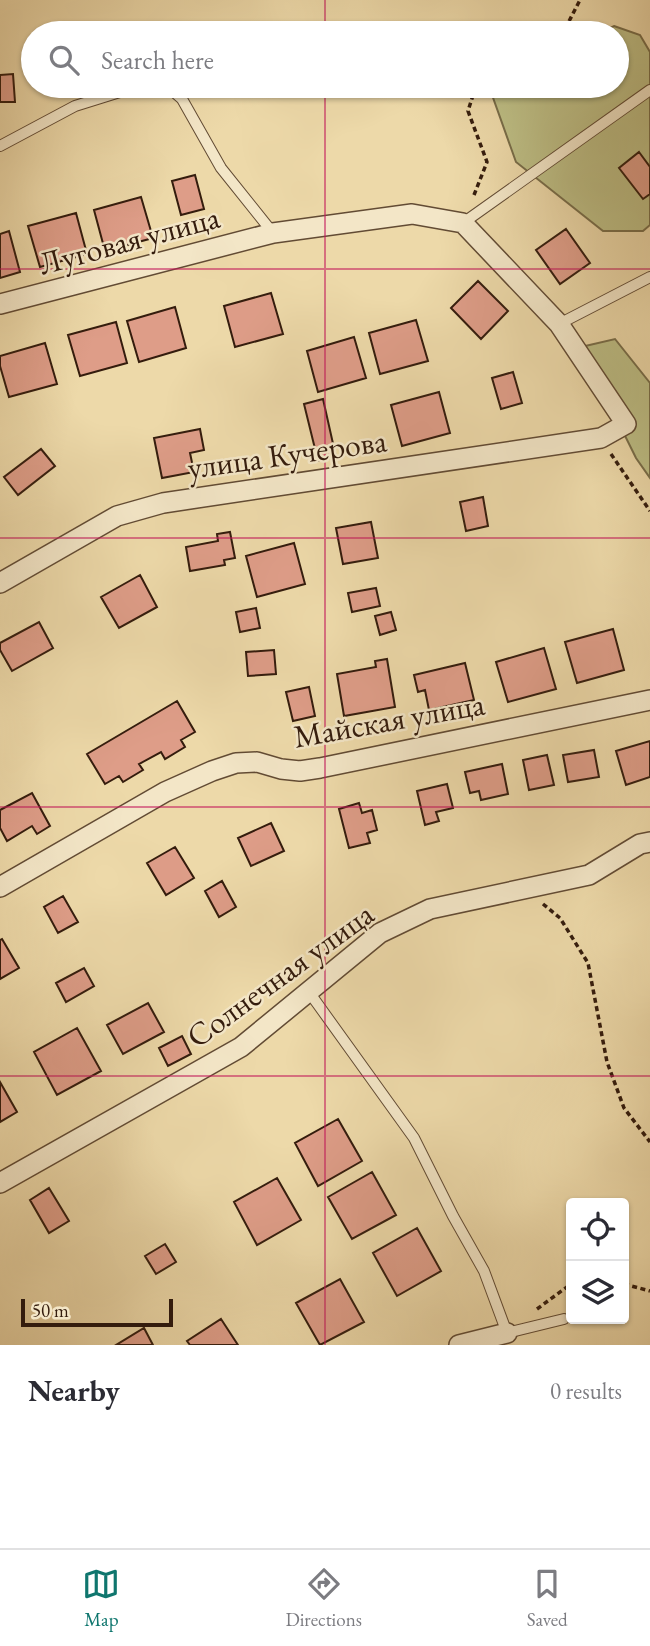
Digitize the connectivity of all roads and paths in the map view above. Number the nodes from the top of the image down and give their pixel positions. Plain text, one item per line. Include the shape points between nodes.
1 (580, 0) edge
2 (569, 21) edge
3 (650, 90) edge
4 (101, 98) edge
5 (181, 98) edge
6 (472, 98) edge
7 (0, 146) edge
8 (463, 223) junction
9 (273, 233) junction
10 (650, 277) edge
11 (0, 304) edge
12 (559, 324) junction
13 (601, 438) junction
14 (650, 511) edge
15 (0, 583) edge
16 (650, 700) edge
17 (650, 842) edge
18 (0, 887) edge
19 (526, 888) junction
20 (309, 992) junction
21 (650, 1142) edge
22 (0, 1183) edge
23 (629, 1285) edge
24 (566, 1288) edge
25 (650, 1291) edge
26 (565, 1319) dead end
27 (508, 1333) junction
28 (459, 1345) edge

1 - 2 path
3 - 8 lane
4 - 7 lane via 75,106
5 - 9 lane via 221,168
6 - 8 path via 468,111 487,162
8 - 9 street, Луговая улица via 412,214
8 - 12 street
9 - 11 street, Луговая улица
10 - 12 lane
12 - 13 street via 626,424
13 - 14 path
13 - 15 street, улица Кучерова via 163,503 117,516
16 - 18 street, Майская улица via 320,768 300,771 257,762 236,763 165,792
17 - 19 street, Солнечная улица via 589,874
19 - 20 street, Солнечная улица via 430,909 380,933
19 - 21 path via 560,918 588,963 607,1062 624,1108
20 - 22 street, Солнечная улица via 241,1047
20 - 27 lane via 414,1138 484,1271
23 - 25 path
24 - 27 path
26 - 27 lane
27 - 28 street

